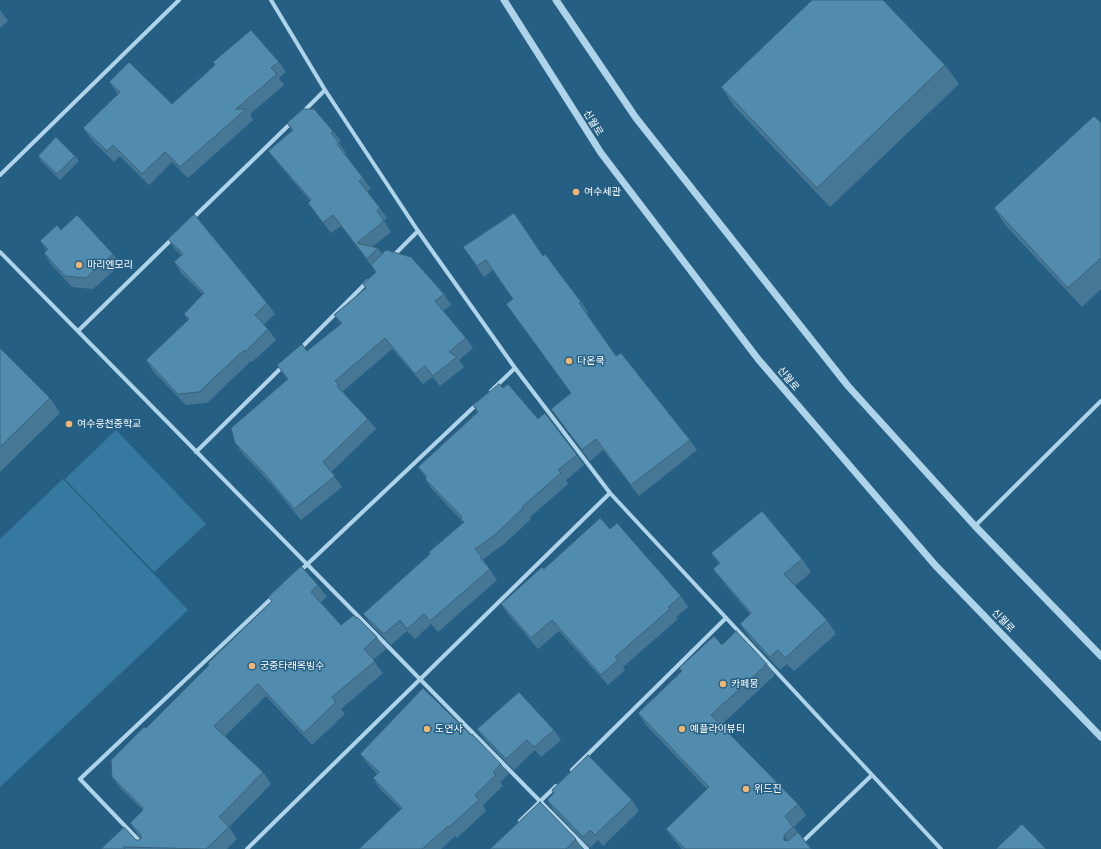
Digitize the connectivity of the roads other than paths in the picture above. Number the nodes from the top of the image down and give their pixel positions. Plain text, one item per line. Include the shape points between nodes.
1 (179, 0) edge
2 (271, 0) edge
3 (504, 0) edge
4 (556, 0) edge
5 (325, 90) junction
6 (0, 175) edge
7 (190, 222) edge
8 (418, 231) junction
9 (179, 232) edge
10 (0, 252) edge
11 (390, 259) edge
12 (374, 275) edge
13 (78, 331) junction
14 (296, 352) edge
15 (285, 364) edge
16 (515, 368) junction
17 (486, 395) edge
18 (481, 400) edge
19 (1101, 401) edge
20 (196, 452) junction
21 (610, 493) junction
22 (975, 526) junction
23 (307, 564) junction
24 (296, 575) edge
25 (279, 591) edge
26 (726, 618) junction
27 (1101, 656) edge
28 (420, 679) junction
29 (1101, 737) edge
30 (568, 774) edge
31 (872, 775) junction
32 (557, 785) edge
33 (540, 801) junction
34 (519, 822) edge
35 (148, 849) edge
36 (247, 849) edge
37 (587, 849) edge
38 (795, 849) edge
39 (941, 849) edge

1 - 6 street
2 - 5 street
3 - 29 street, 신월로 via 601,153 758,359 934,565
4 - 22 street via 636,118 848,386
5 - 7 street
5 - 8 street
8 - 11 street
8 - 16 street
9 - 13 street
10 - 13 street
12 - 14 street
13 - 20 street
15 - 20 street
16 - 17 street
16 - 21 street
18 - 23 street
19 - 22 street
20 - 23 street
21 - 26 street
21 - 28 street
22 - 27 street
23 - 24 street
23 - 28 street
25 - 35 street via 80,779
26 - 30 street
26 - 31 street
28 - 33 street
28 - 36 street
31 - 38 street
31 - 39 street
32 - 33 street
33 - 34 street
33 - 37 street

